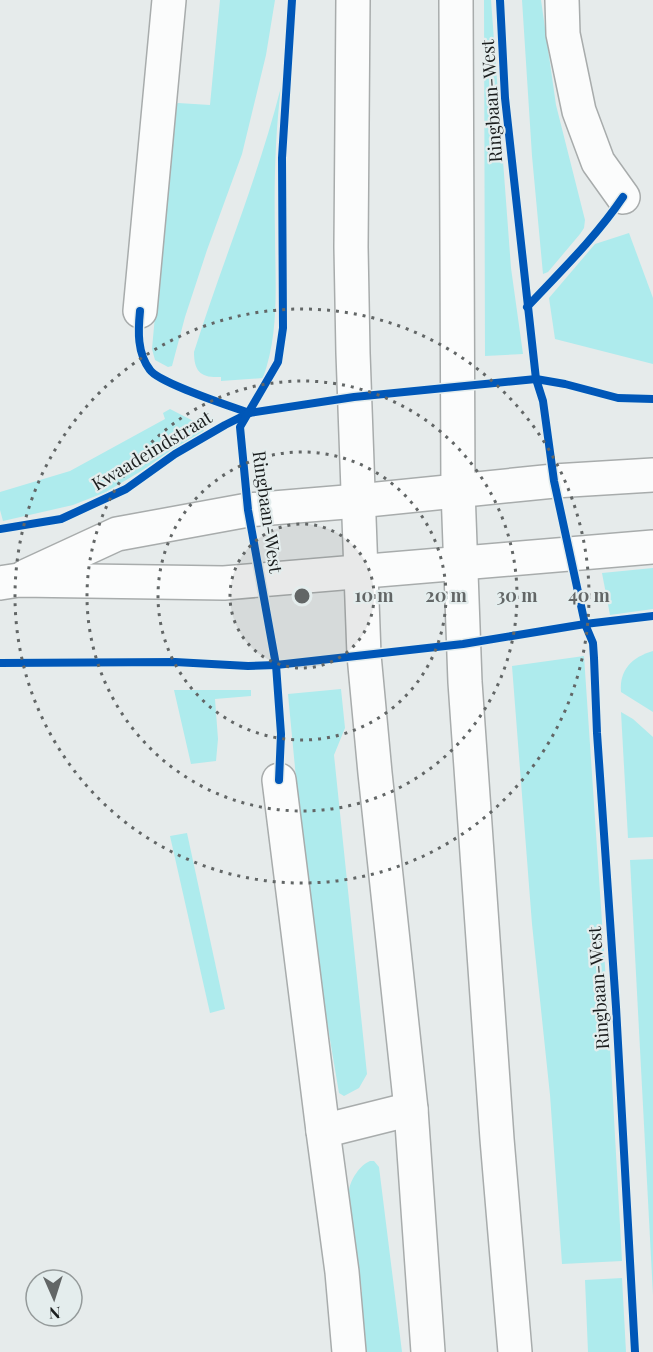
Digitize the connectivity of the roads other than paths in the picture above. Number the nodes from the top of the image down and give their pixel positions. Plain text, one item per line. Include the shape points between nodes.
1 (169, 0) edge
2 (352, 0) edge
3 (456, 0) edge
4 (561, 0) edge
5 (623, 197) dead end
6 (140, 311) dead end
7 (653, 475) edge
8 (458, 490) junction
9 (358, 501) junction
10 (653, 547) edge
11 (461, 562) junction
12 (361, 572) junction
13 (10, 581) edge
14 (279, 780) dead end
15 (411, 1109) junction
16 (322, 1131) junction
17 (349, 1352) edge
18 (428, 1352) edge
19 (515, 1352) edge

1 - 6 main road
2 - 9 main road via 351,247
3 - 8 main road, Ringbaan-West
4 - 5 main road via 563,34 579,111 598,162
7 - 8 main road
8 - 9 main road
8 - 11 main road, Ringbaan-West
9 - 12 main road
9 - 13 main road via 248,510 117,534
10 - 11 main road
11 - 12 main road
11 - 19 main road, Ringbaan-West via 465,682
12 - 13 main road via 224,584
12 - 15 main road via 364,655
14 - 16 main road
15 - 16 main road
15 - 18 main road
16 - 17 main road

